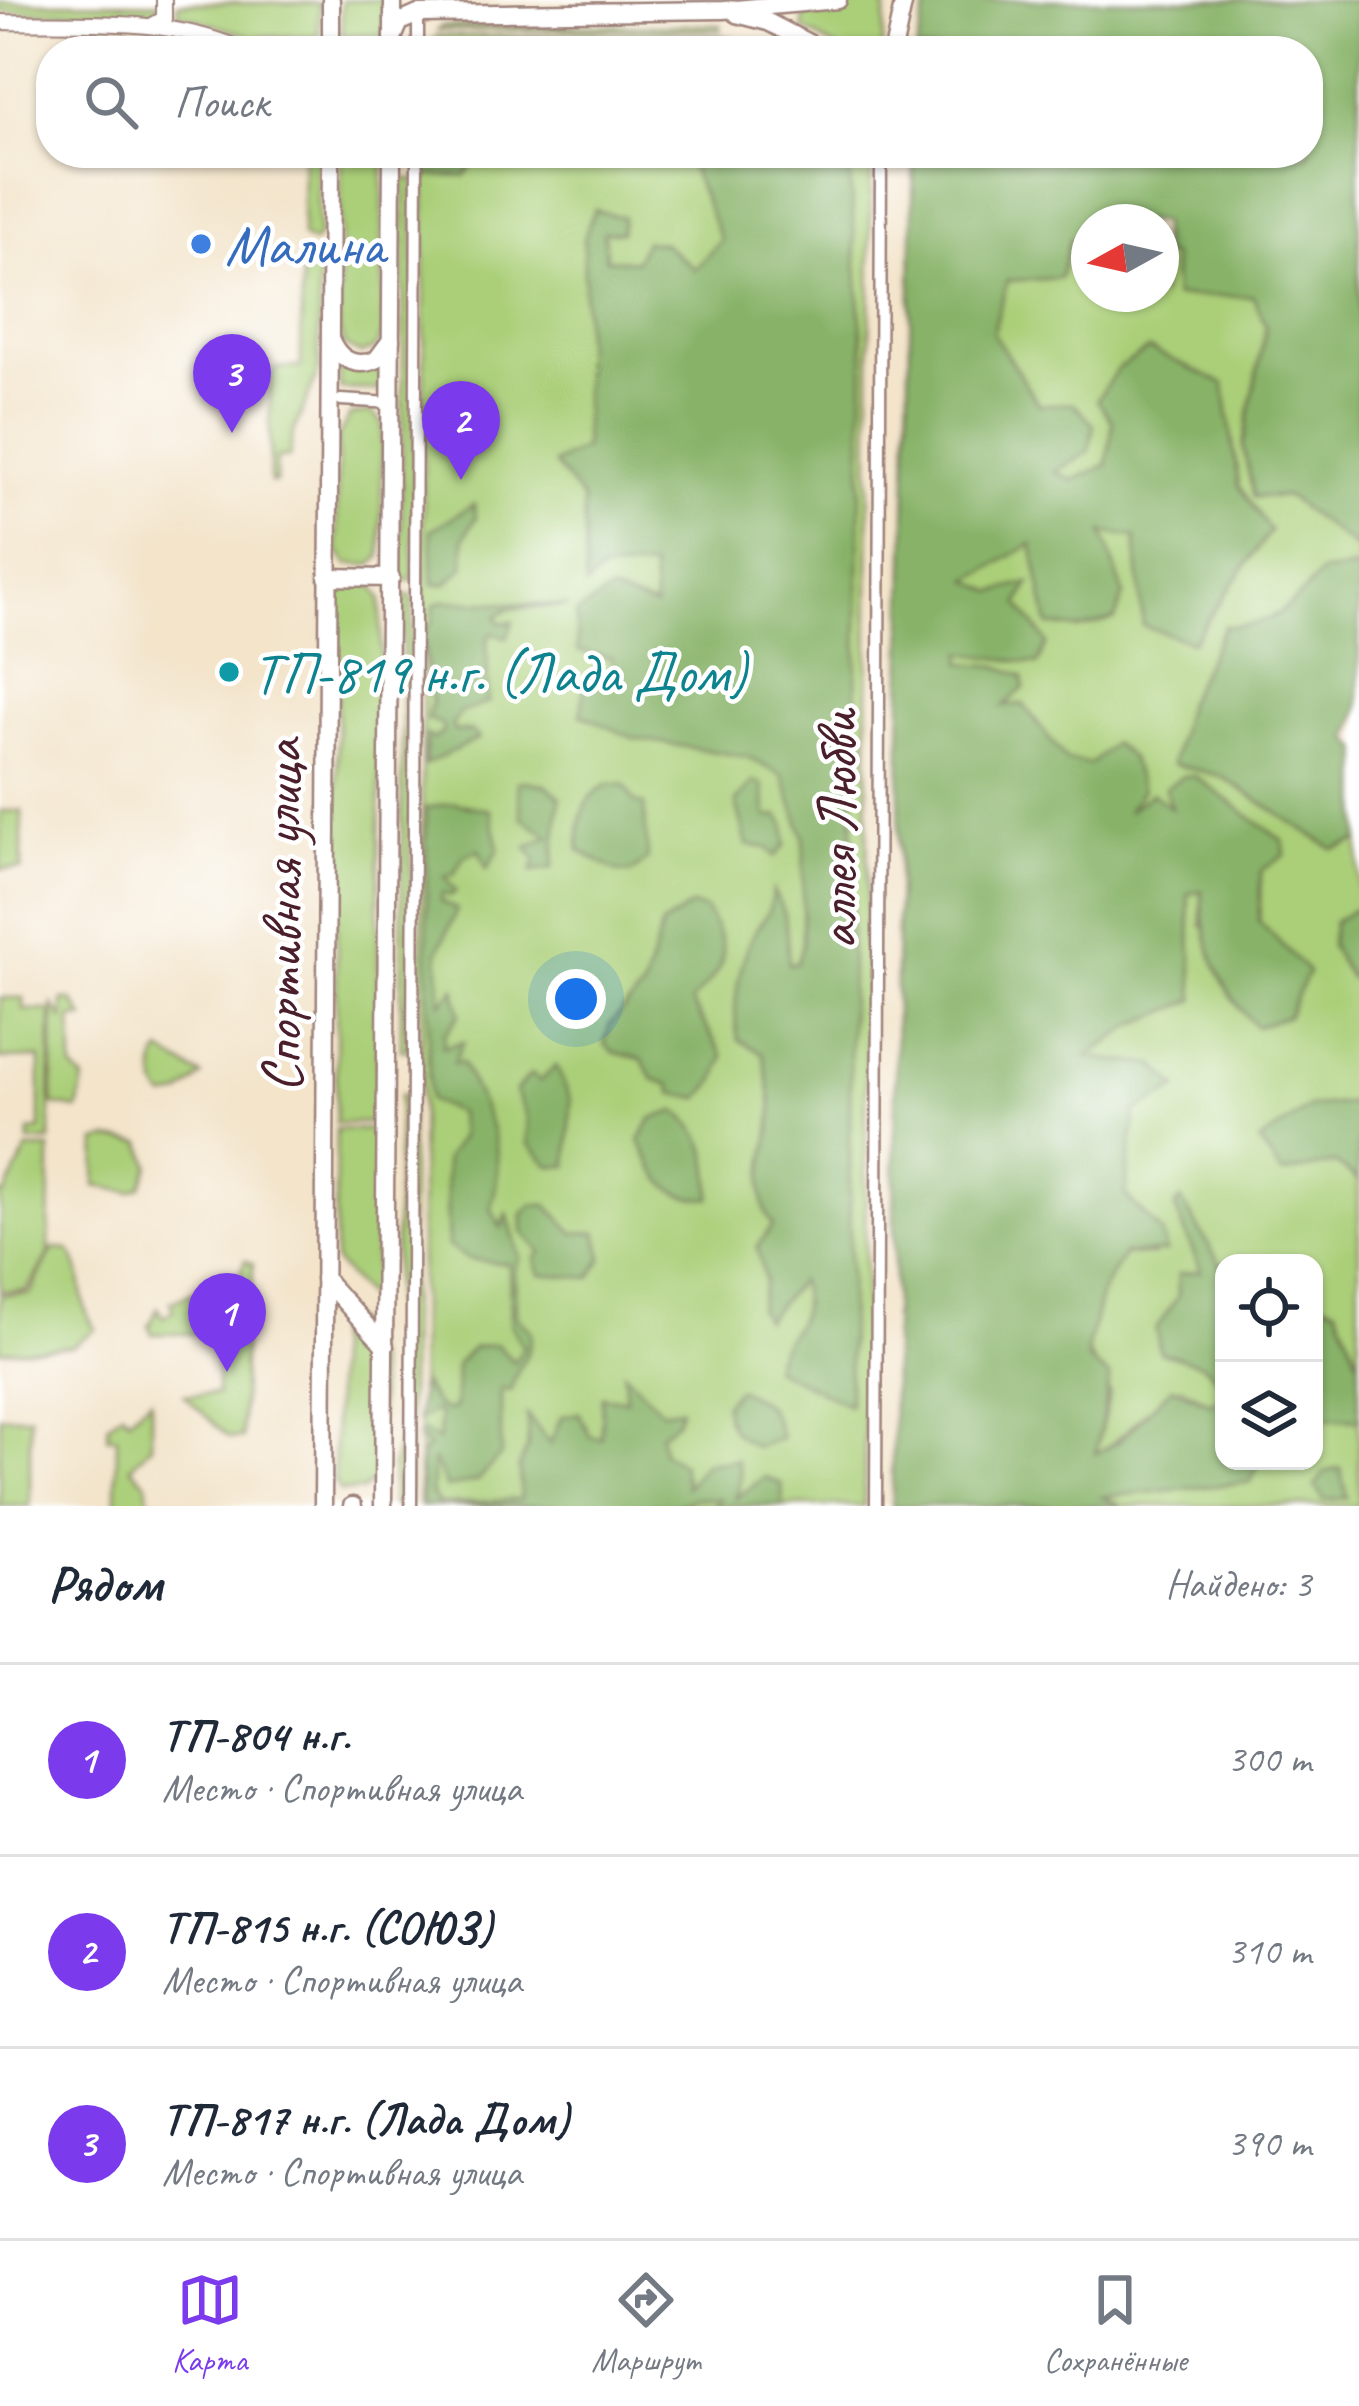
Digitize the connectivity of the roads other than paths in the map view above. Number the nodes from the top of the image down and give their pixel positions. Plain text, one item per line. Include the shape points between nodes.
1 (164, 0) edge
2 (331, 0) edge
3 (396, 0) edge
4 (838, 0) edge
5 (805, 4) junction
6 (900, 4) edge
7 (724, 10) junction
8 (418, 14) junction
9 (0, 22) edge
10 (154, 25) junction
11 (797, 35) joint
12 (206, 36) edge
13 (331, 36) edge
14 (394, 36) edge
15 (396, 36) edge
16 (418, 36) edge
17 (895, 36) edge
18 (330, 168) edge
19 (392, 168) edge
20 (417, 168) edge
21 (881, 168) edge
22 (329, 327) junction
23 (392, 340) junction
24 (341, 400) dead end
25 (391, 403) junction
26 (327, 578) junction
27 (391, 578) junction
28 (324, 1279) junction
29 (385, 1346) junction
30 (322, 1506) edge
31 (383, 1506) edge
32 (411, 1506) edge
33 (876, 1506) edge

1 - 10 main road via 164,19
2 - 13 main road
3 - 8 main road
3 - 14 main road
4 - 5 main road
5 - 7 main road
5 - 11 main road via 794,13
6 - 17 main road
7 - 8 main road
7 - 11 main road
8 - 15 main road via 400,22
8 - 16 street
9 - 10 main road
10 - 12 main road
18 - 22 main road, Спортивная улица
19 - 23 main road, Спортивная улица
20 - 32 street
21 - 33 street, аллея Любви
22 - 23 main road via 349,362 376,360
22 - 26 main road, Спортивная улица
23 - 25 main road, Спортивная улица
24 - 25 street
25 - 27 main road, Спортивная улица
26 - 27 main road
26 - 28 main road, Спортивная улица
27 - 29 main road, Спортивная улица
28 - 29 main road
28 - 30 main road, Спортивная улица
29 - 31 main road, Спортивная улица

